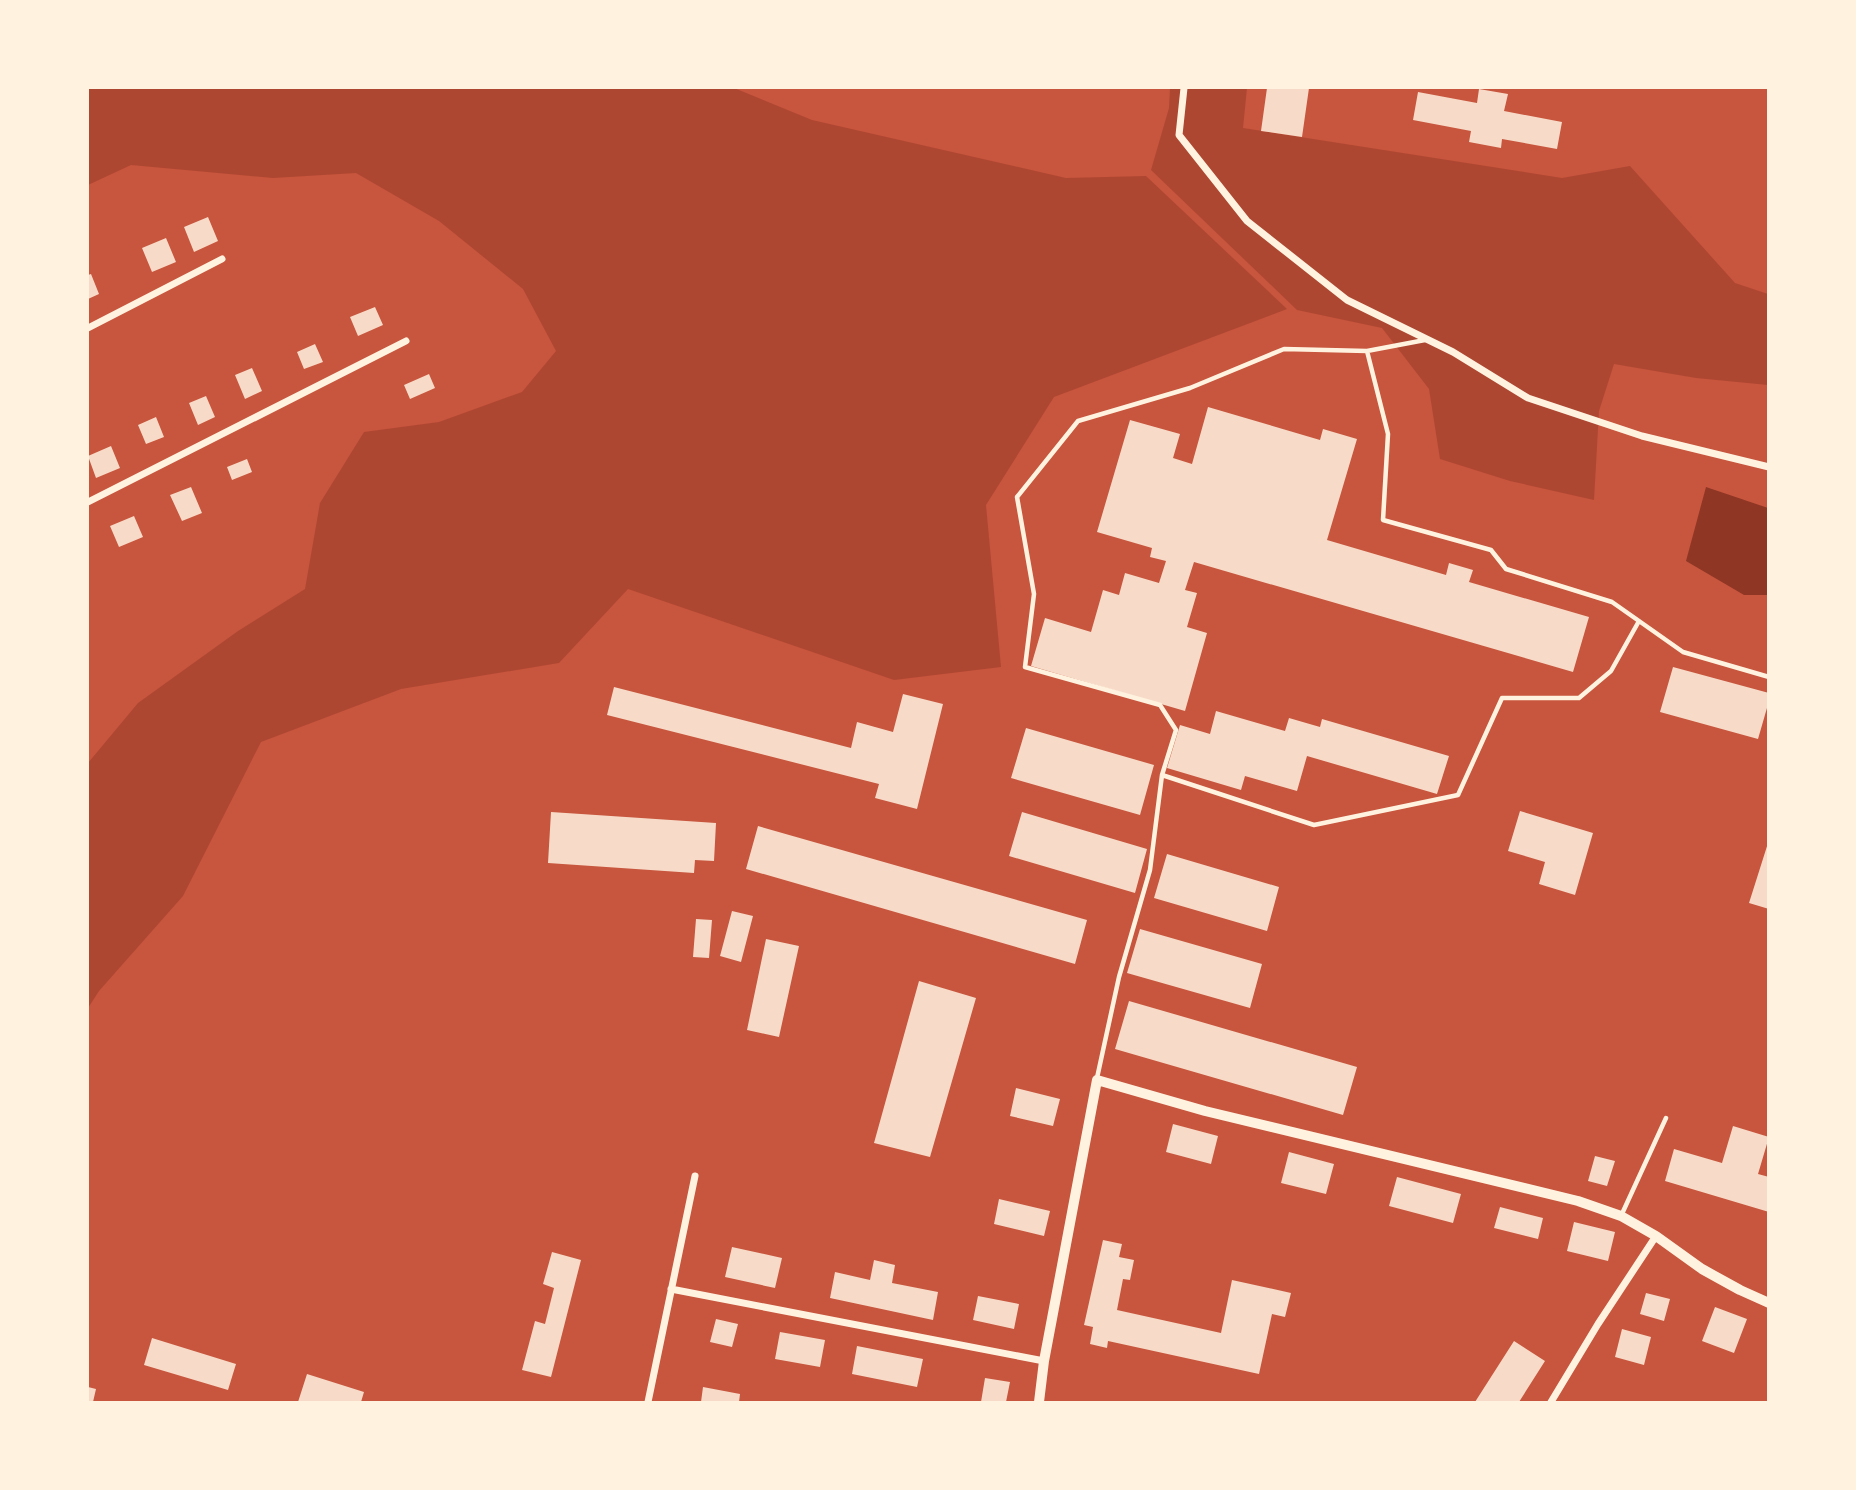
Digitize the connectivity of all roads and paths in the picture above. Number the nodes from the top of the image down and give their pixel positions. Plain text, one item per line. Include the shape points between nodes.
1 (1184, 88) edge
2 (222, 259) dead end
3 (88, 328) edge
4 (1429, 339) junction
5 (406, 341) dead end
6 (1367, 351) junction
7 (1769, 467) edge
8 (88, 502) edge
9 (1639, 621) junction
10 (1769, 677) edge
11 (1162, 775) junction
12 (1097, 1080) junction
13 (1666, 1118) dead end
14 (695, 1176) dead end
15 (1621, 1216) junction
16 (1656, 1236) junction
17 (671, 1289) junction
18 (1768, 1300) edge
19 (1044, 1361) junction
20 (648, 1402) edge
21 (1039, 1402) edge
22 (1551, 1402) edge

1 - 4 street via 1179,135 1247,221 1347,300
2 - 3 street
4 - 6 lane
4 - 7 street via 1528,398 1642,436
5 - 8 street
6 - 9 lane via 1388,434 1383,520 1491,550 1506,569 1612,602
6 - 11 lane via 1284,349 1190,388 1078,421 1017,497 1034,594 1026,667 1160,705 1176,730
9 - 10 lane via 1683,652
9 - 11 lane via 1611,671 1579,698 1502,698 1458,795 1314,825
11 - 12 lane via 1150,870 1119,977
12 - 15 street via 1205,1111 1578,1201
12 - 19 street
13 - 15 lane
14 - 17 street
15 - 16 street
16 - 18 street via 1702,1269
16 - 22 street
17 - 19 street
17 - 20 street
19 - 21 street

